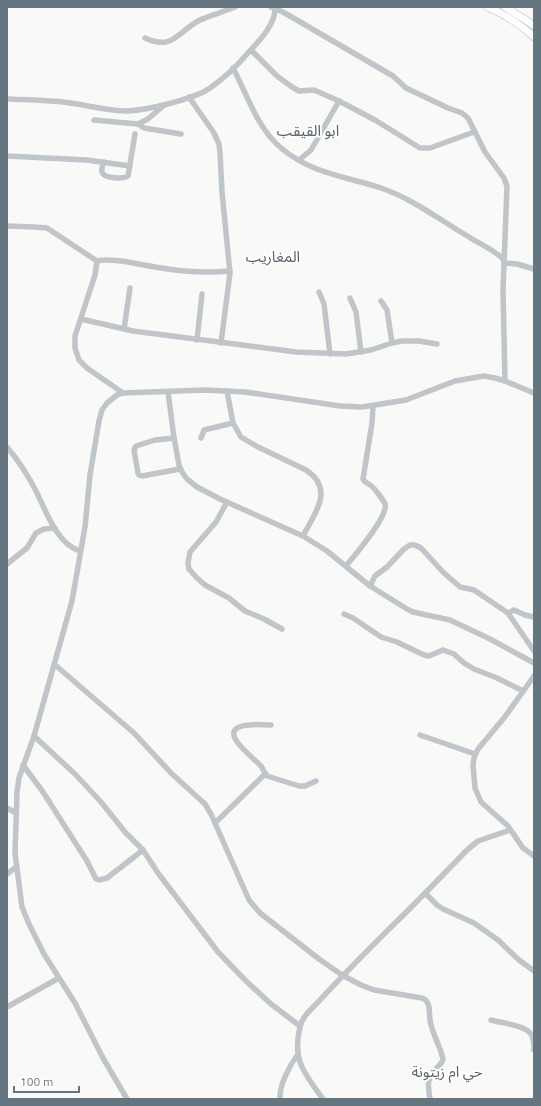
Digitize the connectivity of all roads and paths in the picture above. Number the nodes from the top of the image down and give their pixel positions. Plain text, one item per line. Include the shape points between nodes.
1 (235, 7) edge
2 (274, 7) edge
3 (487, 7) edge
4 (505, 7) edge
5 (534, 26) edge
6 (534, 37) edge
7 (145, 38) dead end
8 (251, 50) junction
9 (233, 68) junction
10 (189, 97) junction
11 (7, 99) edge
12 (339, 101) junction
13 (164, 104) junction
14 (94, 120) dead end
15 (138, 124) junction
16 (474, 132) junction
17 (135, 134) dead end
18 (181, 134) dead end
19 (7, 156) edge
20 (299, 160) junction
21 (104, 162) junction
22 (130, 166) junction
23 (7, 226) edge
24 (97, 261) junction
25 (504, 261) junction
26 (534, 270) edge
27 (230, 271) junction
28 (130, 288) dead end
29 (319, 292) dead end
30 (202, 294) dead end
31 (350, 298) dead end
32 (381, 301) dead end
33 (81, 319) junction
34 (124, 329) junction
35 (197, 340) junction
36 (221, 343) junction
37 (392, 343) junction
38 (437, 344) dead end
39 (361, 352) junction
40 (330, 354) junction
41 (505, 381) junction
42 (228, 391) junction
43 (168, 392) junction
44 (123, 393) junction
45 (534, 393) edge
46 (373, 406) junction
47 (233, 423) junction
48 (174, 438) junction
49 (202, 438) dead end
50 (7, 447) edge
51 (180, 469) junction
52 (227, 502) junction
53 (55, 528) junction
54 (303, 536) junction
55 (80, 550) junction
56 (7, 564) edge
57 (346, 566) junction
58 (370, 586) junction
59 (344, 614) dead end
60 (508, 614) junction
61 (534, 617) edge
62 (282, 629) dead end
63 (534, 651) edge
64 (534, 663) edge
65 (54, 664) junction
66 (534, 676) edge
67 (523, 690) junction
68 (271, 725) dead end
69 (34, 736) junction
70 (420, 736) dead end
71 (475, 754) junction
72 (23, 765) junction
73 (266, 774) junction
74 (316, 781) dead end
75 (7, 808) edge
76 (16, 813) junction
77 (215, 823) junction
78 (510, 830) junction
79 (143, 850) junction
80 (534, 856) edge
81 (16, 867) junction
82 (7, 874) edge
83 (425, 893) junction
84 (534, 971) edge
85 (342, 975) junction
86 (59, 978) junction
87 (7, 1008) edge
88 (491, 1020) dead end
89 (300, 1026) junction
90 (534, 1050) edge
91 (298, 1054) junction
92 (127, 1099) edge
93 (280, 1099) edge
94 (323, 1099) edge
95 (430, 1099) edge

1 - 7 street via 198,22 168,42 154,42
2 - 8 street via 274,15 268,28
2 - 16 street via 393,76 406,88 462,113
3 - 6 main road via 511,19
4 - 5 main road
8 - 9 street
8 - 12 street via 292,87 299,90 314,90
9 - 10 street via 209,89
9 - 20 street via 266,131 281,148
10 - 13 street
10 - 27 street via 210,126 218,144
11 - 13 street via 62,102 127,111
12 - 16 street via 420,148 430,148
12 - 20 street via 312,150
13 - 15 street via 148,119
14 - 15 street
15 - 18 street via 144,128
16 - 25 street via 506,184
17 - 22 street
19 - 21 street
20 - 25 street via 328,174 401,196 492,250
21 - 22 street
21 - 22 street via 103,173 115,178 129,176
23 - 24 street via 46,228
24 - 27 street via 122,262 163,269
24 - 33 street
25 - 26 street
25 - 41 street
27 - 36 street
28 - 34 street
29 - 40 street via 324,304
30 - 35 street
31 - 39 street via 356,312
32 - 37 street via 387,310
33 - 34 street
33 - 44 street via 74,342 79,360
34 - 35 street
35 - 36 street
36 - 40 street
37 - 38 street via 412,341
37 - 39 street
39 - 40 street
41 - 45 street
41 - 46 street via 484,376 455,381 406,400
42 - 43 street
42 - 46 street via 355,408
42 - 47 street
43 - 44 street
43 - 48 street
44 - 55 street via 110,401 101,413
46 - 57 street via 363,479 383,501 385,510 364,545
47 - 49 street via 204,430
47 - 54 street via 245,440 306,470 318,482 321,500
48 - 51 street
48 - 51 street via 136,446 134,450 138,473 142,476
50 - 53 street via 25,472
51 - 52 street via 187,479 198,487
52 - 54 street
52 - 62 street via 216,522 190,552 189,569 206,585 245,611
53 - 55 street via 67,543
53 - 56 street via 44,529 36,534 27,548
54 - 57 street
55 - 65 street via 72,601
57 - 58 street
58 - 60 street via 375,576 388,567 404,549 415,545 460,587 474,590
58 - 64 street via 407,609 450,620 490,638
59 - 67 street via 381,637 424,655 443,650 452,653 468,666
60 - 61 street via 514,610
60 - 63 street
65 - 69 street
65 - 77 street via 134,733 172,774 205,804
66 - 67 street
67 - 71 street
68 - 73 street via 243,726 234,733 238,743
69 - 72 street
69 - 79 street via 76,775
70 - 71 street
71 - 78 street via 474,781 478,796
72 - 76 street
72 - 79 street via 87,861 96,879 107,878
73 - 74 street via 299,786
73 - 77 street
75 - 76 street
76 - 81 street
77 - 85 street via 255,909
78 - 80 street via 523,848
78 - 83 street via 474,844
79 - 89 street via 218,952 271,1004
81 - 82 street
81 - 86 street via 24,914
83 - 84 street via 437,905 474,923 498,940
83 - 85 street
85 - 89 street via 305,1016
85 - 95 street via 374,990 426,1000 433,1033 443,1058 443,1062 430,1076
86 - 87 street
86 - 92 street
88 - 90 street via 527,1030 532,1036
89 - 91 street
91 - 93 street via 288,1069
91 - 94 street via 303,1070

